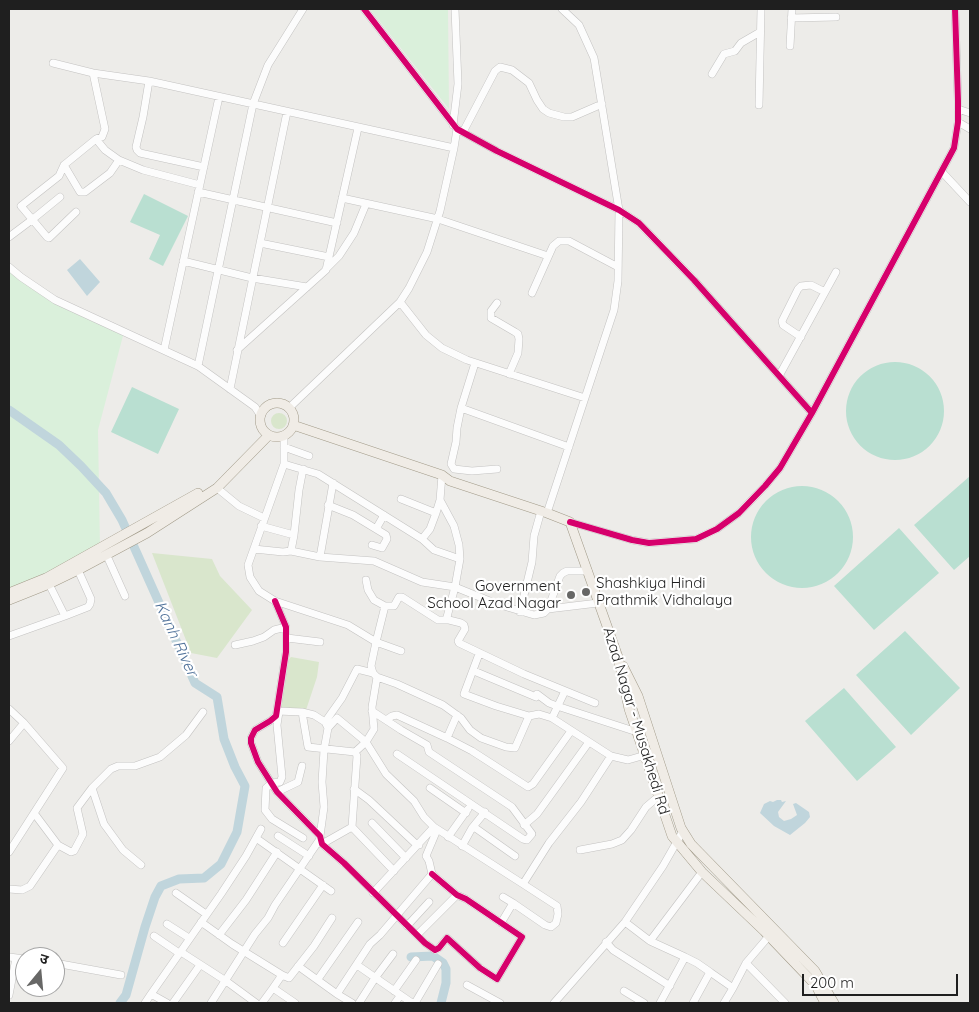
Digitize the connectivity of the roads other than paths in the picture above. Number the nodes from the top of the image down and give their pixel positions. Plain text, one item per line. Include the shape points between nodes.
1 (303, 9) edge
2 (364, 9) edge
3 (455, 9) edge
4 (562, 9) edge
5 (761, 9) edge
6 (792, 9) edge
7 (820, 9) edge
8 (955, 9) edge
9 (820, 17) junction
10 (836, 17) dead end
11 (792, 18) junction
12 (760, 32) junction
13 (790, 46) dead end
14 (53, 63) dead end
15 (93, 72) junction
16 (712, 74) dead end
17 (149, 82) junction
18 (219, 97) junction
19 (253, 104) junction
20 (602, 104) junction
21 (759, 105) dead end
22 (958, 109) junction
23 (287, 112) junction
24 (970, 112) edge
25 (958, 122) junction
26 (358, 128) junction
27 (457, 129) junction
28 (970, 129) edge
29 (96, 139) junction
30 (454, 148) junction
31 (119, 160) junction
32 (64, 165) junction
33 (204, 167) junction
34 (942, 172) junction
35 (200, 184) junction
36 (198, 192) junction
37 (60, 197) dead end
38 (342, 198) junction
39 (232, 200) junction
40 (970, 202) edge
41 (366, 204) junction
42 (267, 208) junction
43 (619, 210) junction
44 (76, 212) dead end
45 (33, 219) junction
46 (438, 219) junction
47 (337, 223) junction
48 (9, 237) edge
49 (260, 242) junction
50 (548, 256) junction
51 (329, 257) junction
52 (183, 261) junction
53 (618, 266) junction
54 (9, 267) edge
55 (326, 270) junction
56 (219, 271) junction
57 (836, 272) dead end
58 (252, 278) junction
59 (307, 287) junction
60 (825, 292) junction
61 (532, 293) dead end
62 (400, 302) junction
63 (497, 303) dead end
64 (801, 337) junction
65 (164, 350) junction
66 (237, 350) junction
67 (475, 363) junction
68 (198, 366) junction
69 (509, 374) junction
70 (779, 376) junction
71 (230, 389) junction
72 (585, 398) junction
73 (289, 408) junction
74 (461, 408) junction
75 (812, 413) junction
76 (261, 416) junction
77 (293, 425) junction
78 (268, 434) junction
79 (284, 436) junction
80 (284, 447) junction
81 (569, 447) junction
82 (309, 456) dead end
83 (284, 464) junction
84 (303, 469) junction
85 (497, 469) dead end
86 (442, 474) junction
87 (333, 483) junction
88 (216, 488) junction
89 (401, 499) dead end
90 (440, 500) junction
91 (328, 505) junction
92 (544, 512) junction
93 (436, 513) junction
94 (384, 515) junction
95 (264, 518) junction
96 (570, 522) junction
97 (261, 526) junction
98 (376, 529) junction
99 (294, 535) junction
100 (422, 539) junction
101 (372, 545) dead end
102 (254, 549) junction
103 (291, 551) junction
104 (107, 556) junction
105 (320, 557) junction
106 (460, 559) junction
107 (78, 570) junction
108 (588, 571) junction
109 (366, 580) dead end
110 (49, 584) junction
111 (455, 587) junction
112 (9, 593) edge
113 (125, 596) dead end
114 (9, 600) edge
115 (275, 601) junction
116 (598, 603) junction
117 (385, 606) junction
118 (548, 609) junction
119 (520, 612) junction
120 (65, 616) junction
121 (449, 620) junction
122 (286, 627) junction
123 (9, 636) edge
124 (287, 638) junction
125 (320, 642) dead end
126 (376, 642) junction
127 (234, 645) dead end
128 (401, 652) dead end
129 (480, 654) junction
130 (618, 657) junction
131 (474, 672) junction
132 (375, 675) junction
133 (566, 691) junction
134 (595, 703) dead end
135 (557, 706) junction
136 (9, 708) edge
137 (278, 711) junction
138 (372, 711) junction
139 (203, 712) dead end
140 (302, 712) junction
141 (457, 715) junction
142 (529, 716) junction
143 (552, 718) junction
144 (386, 720) junction
145 (24, 723) junction
146 (327, 725) junction
147 (571, 731) junction
148 (637, 732) junction
149 (447, 738) junction
150 (9, 741) edge
151 (366, 742) junction
152 (589, 742) junction
153 (324, 750) junction
154 (355, 752) junction
155 (656, 752) junction
156 (397, 754) dead end
157 (645, 755) junction
158 (611, 756) junction
159 (302, 766) dead end
160 (272, 783) junction
161 (92, 788) junction
162 (430, 788) dead end
163 (354, 789) junction
164 (277, 792) junction
165 (660, 796) junction
166 (472, 804) junction
167 (485, 812) junction
168 (34, 813) junction
169 (466, 813) junction
170 (372, 823) dead end
171 (524, 825) junction
172 (474, 826) junction
173 (352, 827) junction
174 (261, 828) dead end
175 (436, 829) junction
176 (683, 831) junction
177 (278, 836) dead end
178 (448, 837) junction
179 (256, 838) junction
180 (303, 838) dead end
181 (674, 839) junction
182 (321, 840) junction
183 (431, 844) junction
184 (58, 845) junction
185 (417, 845) junction
186 (462, 846) junction
187 (580, 850) dead end
188 (9, 852) edge
189 (277, 852) junction
190 (309, 856) junction
191 (515, 856) dead end
192 (406, 858) junction
193 (141, 865) dead end
194 (301, 869) junction
195 (394, 870) junction
196 (702, 872) junction
197 (432, 874) junction
198 (523, 884) junction
199 (323, 885) junction
200 (9, 890) edge
201 (331, 891) dead end
202 (176, 893) dead end
203 (373, 893) junction
204 (457, 895) junction
205 (504, 897) dead end
206 (429, 902) dead end
207 (513, 903) junction
208 (206, 914) junction
209 (397, 916) junction
210 (332, 918) dead end
211 (201, 922) junction
212 (358, 922) dead end
213 (624, 922) junction
214 (501, 923) junction
215 (167, 924) dead end
216 (407, 926) junction
217 (767, 930) junction
218 (220, 935) junction
219 (154, 936) dead end
220 (418, 936) junction
221 (189, 938) junction
222 (650, 941) junction
223 (606, 942) junction
224 (282, 943) dead end
225 (244, 952) junction
226 (180, 953) junction
227 (393, 954) dead end
228 (12, 957) edge
229 (685, 957) junction
230 (416, 960) dead end
231 (746, 963) junction
232 (438, 964) dead end
233 (65, 965) edge
234 (200, 965) junction
235 (298, 966) junction
236 (358, 966) junction
237 (710, 972) junction
238 (121, 975) dead end
239 (282, 975) junction
240 (374, 978) junction
241 (318, 979) junction
242 (226, 981) junction
243 (467, 985) dead end
244 (670, 986) junction
245 (273, 988) junction
246 (733, 988) junction
247 (624, 991) dead end
248 (397, 993) junction
249 (151, 994) junction
250 (337, 994) junction
251 (9, 995) edge
252 (250, 1002) edge
253 (145, 1003) edge
254 (167, 1003) edge
255 (172, 1003) edge
256 (211, 1003) edge
257 (262, 1003) edge
258 (295, 1003) edge
259 (352, 1003) edge
260 (359, 1003) edge
261 (395, 1003) edge
262 (413, 1003) edge
263 (500, 1003) edge
264 (554, 1003) edge
265 (644, 1003) edge
266 (660, 1003) edge
267 (693, 1003) edge
268 (724, 1003) edge
269 (785, 1003) edge
270 (825, 1003) edge
271 (834, 1003) edge

1 - 19 street via 268,65
2 - 27 street
3 - 27 street
4 - 20 street via 579,25 588,43
5 - 12 street
6 - 11 street
7 - 9 street
8 - 22 street
9 - 10 street
9 - 11 street
11 - 13 street
12 - 16 street via 741,43 735,51 724,54
12 - 21 street
14 - 15 street
15 - 17 street
15 - 29 street via 105,130 102,137
17 - 18 street
17 - 33 street via 137,150
18 - 19 street
18 - 33 street
19 - 23 street
19 - 39 street
20 - 27 street via 572,117 549,113 537,100 529,83 512,70 500,67
20 - 43 street
22 - 24 street
22 - 25 street
23 - 26 street
23 - 42 street
25 - 28 street
25 - 34 street via 954,148
26 - 30 street
26 - 38 street
27 - 30 street
27 - 43 street
29 - 31 street
29 - 32 street
30 - 46 street
31 - 32 street via 110,173 85,192 80,192
31 - 35 street via 142,170
32 - 45 street via 59,176 21,206
33 - 35 street
34 - 40 street
34 - 75 street
35 - 36 street
36 - 39 street
36 - 52 street
37 - 45 street
38 - 41 street
38 - 47 street
39 - 42 street
39 - 56 street
41 - 46 street
41 - 55 street via 354,233
42 - 47 street
42 - 49 street
43 - 53 street
43 - 70 street via 653,236
44 - 45 street via 49,238
45 - 48 street
46 - 50 street
46 - 62 street via 419,269
47 - 51 street
49 - 51 street
49 - 58 street
50 - 53 street via 556,242 569,241
50 - 61 street
51 - 55 street
52 - 56 street
52 - 65 street
53 - 72 street via 614,310
54 - 65 street via 55,300
55 - 59 street
56 - 58 street
56 - 68 street
57 - 60 street
58 - 59 street
58 - 66 street
59 - 66 street
60 - 64 street
60 - 64 street via 811,285 798,289 782,321
62 - 67 street via 426,335 442,348
62 - 73 street
63 - 69 street via 491,311 491,318 518,334 519,339 518,352
64 - 70 street
65 - 68 street
66 - 71 street
67 - 69 street
67 - 74 street
68 - 71 street
69 - 72 street
70 - 75 street
71 - 76 street via 255,407
72 - 81 street
73 - 76 main road via 275,404 265,409
73 - 77 main road
74 - 81 street
74 - 85 street via 450,461 452,467 472,471
75 - 96 street via 780,468 765,486 739,513 696,539 649,543
76 - 78 main road via 261,423
77 - 79 main road
77 - 86 main road
78 - 79 main road
78 - 88 main road
78 - 112 main road via 212,484 46,578
79 - 80 street
80 - 82 street
80 - 83 street
81 - 92 street
83 - 84 street
83 - 95 street
84 - 87 street
84 - 99 street
86 - 90 street
86 - 92 main road via 450,481
87 - 91 street
87 - 94 street
88 - 95 street via 239,506
88 - 104 main road
89 - 93 street
90 - 93 street
90 - 106 street via 457,535
91 - 98 street
91 - 105 street
92 - 96 main road
92 - 119 street via 534,536 532,562
93 - 100 street
94 - 98 street
94 - 100 street
95 - 97 street
96 - 108 main road, Azad Nagar - Musakhedi Rd
97 - 99 street
97 - 102 street
98 - 101 street via 386,534 387,539 382,548
99 - 103 street
100 - 106 street via 434,550
102 - 103 street
102 - 115 street via 248,565 250,578 259,591
103 - 105 street
104 - 107 main road
104 - 113 street
105 - 111 street via 374,561 422,582
106 - 111 street
107 - 110 main road
107 - 120 street via 90,604
108 - 116 main road, Azad Nagar - Musakhedi Rd
108 - 118 street via 563,573
109 - 117 street via 374,600
110 - 114 main road
110 - 120 street
111 - 119 street
111 - 121 street via 447,614
115 - 122 street
115 - 126 street via 348,625
116 - 118 street
116 - 130 main road, Azad Nagar - Musakhedi Rd
117 - 121 street via 394,606 402,597 438,620
117 - 126 street
118 - 119 street via 534,615
120 - 123 street
121 - 129 street via 464,625 458,642
122 - 124 street
122 - 127 street via 254,641
124 - 125 street
124 - 137 street
126 - 128 street
126 - 132 street via 371,666
129 - 131 street
129 - 133 street
130 - 148 main road, Azad Nagar - Musakhedi Rd
130 - 155 main road via 638,696
131 - 135 street via 536,697 537,694
131 - 142 street via 464,694
132 - 138 street
132 - 141 street via 443,705
132 - 146 street via 357,669
133 - 134 street
133 - 135 street
135 - 143 street
135 - 148 street
136 - 145 street
137 - 140 street
137 - 160 street via 283,773 281,781
137 - 160 street via 270,722 255,730 251,743 258,762
138 - 144 street
138 - 151 street via 374,729
139 - 161 street via 186,735 160,757 135,766 111,769
140 - 146 street via 314,715
140 - 153 street via 306,746
141 - 142 street via 481,738 513,748
141 - 149 street
142 - 143 street via 539,714
143 - 147 street
144 - 149 street via 397,716
144 - 171 street via 512,806
145 - 150 street
145 - 168 street via 63,768
146 - 151 street via 337,718
146 - 153 street
147 - 149 street via 528,787
147 - 152 street
148 - 157 main road, Azad Nagar - Musakhedi Rd
151 - 154 street
151 - 175 street via 386,774 414,801
152 - 158 street
152 - 171 street via 537,814
153 - 154 street
153 - 182 street
154 - 163 street
155 - 157 street
155 - 176 main road
156 - 166 street
157 - 158 street via 628,760
157 - 165 main road, Azad Nagar - Musakhedi Rd
158 - 198 street
159 - 164 street via 298,782
160 - 164 street
160 - 180 street via 265,790 265,810 272,819
161 - 184 street via 77,808 84,834 74,851
161 - 193 street via 104,824 123,850
162 - 169 street
163 - 173 street
163 - 185 street
164 - 182 street
165 - 181 main road, Azad Nagar - Musakhedi Rd
165 - 187 street via 646,806 622,840
166 - 167 street
166 - 169 street
167 - 171 street via 528,840 532,834
167 - 172 street
168 - 184 street
168 - 188 street
169 - 178 street
170 - 192 street
172 - 186 street
172 - 191 street
173 - 182 street
173 - 195 street
174 - 179 street
175 - 178 street
175 - 183 street
175 - 185 street
176 - 181 street
176 - 217 main road
177 - 190 street
178 - 186 street
179 - 189 street
179 - 208 street
181 - 196 main road
181 - 213 street via 663,866
182 - 190 street
182 - 203 street
183 - 185 street
183 - 197 street via 426,856
184 - 200 street via 30,886
185 - 192 street
186 - 198 street
189 - 194 street
189 - 218 street
190 - 194 street
192 - 195 street
194 - 199 street
194 - 225 street
195 - 203 street
196 - 217 main road
196 - 222 street
197 - 204 street
197 - 209 street
198 - 207 street via 557,906 556,923 548,926
199 - 201 street
199 - 224 street
202 - 208 street
203 - 209 street
204 - 214 street
204 - 220 street
205 - 207 street
206 - 216 street
207 - 214 street
208 - 211 street
209 - 216 street
209 - 236 street
210 - 235 street
211 - 218 street
211 - 221 street
212 - 241 street
213 - 222 street
213 - 223 street
214 - 220 street via 522,938 497,979 447,938 435,950
215 - 221 street
216 - 220 street
217 - 231 street
217 - 270 main road via 816,986
217 - 271 main road via 815,971
218 - 225 street
219 - 226 street
221 - 226 street
222 - 229 street
223 - 244 street via 613,950
223 - 264 street
225 - 239 street
225 - 242 street
226 - 234 street
226 - 249 street
227 - 240 street
228 - 251 street
229 - 237 street
229 - 244 street
230 - 248 street
231 - 246 street
231 - 269 street
232 - 262 street
233 - 238 street
234 - 242 street
234 - 255 street
235 - 239 street via 289,978
235 - 241 street
236 - 240 street
236 - 250 street
237 - 246 street
237 - 267 street
239 - 245 street
240 - 248 street
240 - 260 street
241 - 250 street
242 - 252 street
242 - 256 street
243 - 263 street
244 - 266 street
245 - 257 street
245 - 258 street
246 - 268 street
247 - 265 street
248 - 261 street
248 - 262 street
249 - 253 street
249 - 254 street
250 - 259 street

